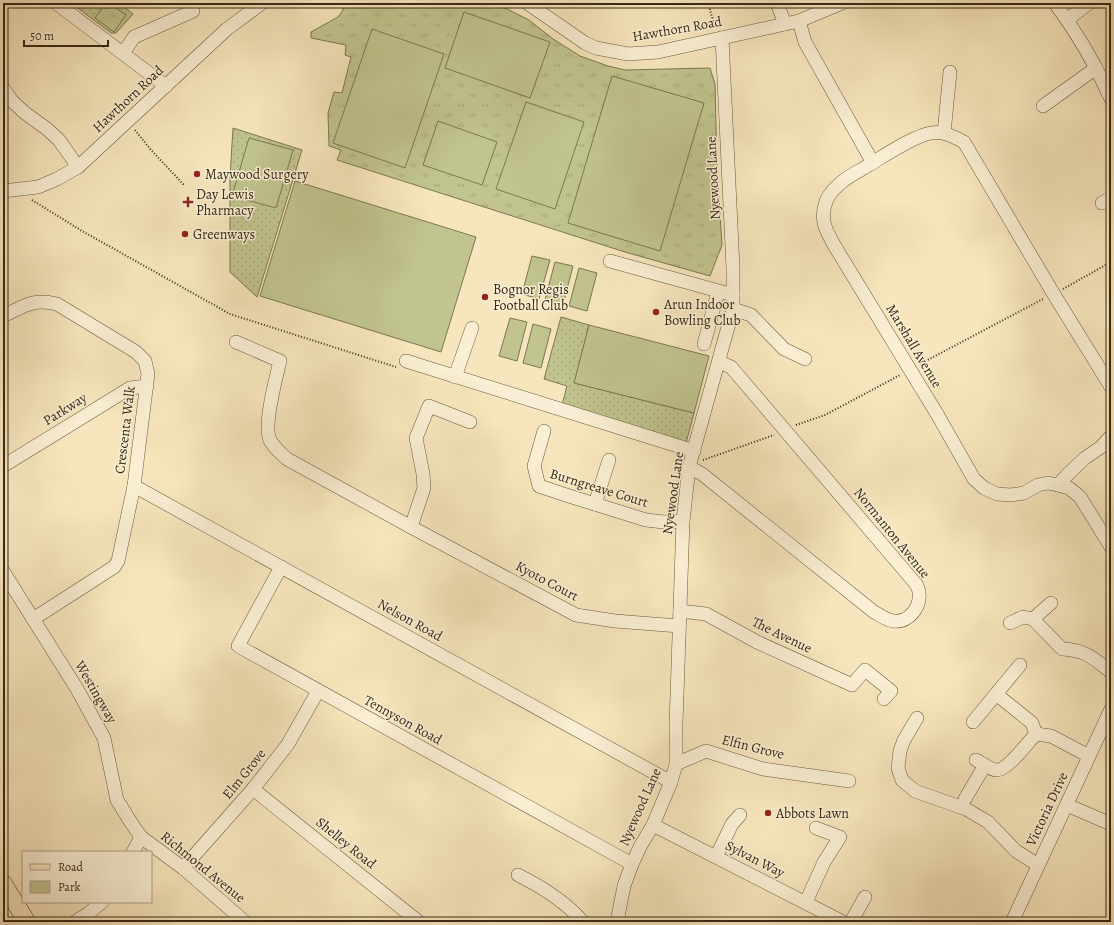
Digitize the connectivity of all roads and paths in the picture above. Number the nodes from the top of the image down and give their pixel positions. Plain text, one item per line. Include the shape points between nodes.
1 (56, 3) edge
2 (260, 3) edge
3 (527, 3) edge
4 (708, 3) edge
5 (777, 3) edge
6 (842, 3) edge
7 (1055, 3) edge
8 (1089, 3) edge
9 (193, 11) dead end
10 (1067, 20) junction
11 (799, 21) junction
12 (785, 24) junction
13 (719, 38) junction
14 (123, 53) junction
15 (1096, 68) junction
16 (950, 72) dead end
17 (166, 86) junction
18 (3, 88) edge
19 (1111, 99) edge
20 (1043, 106) dead end
21 (128, 122) junction
22 (944, 133) junction
23 (873, 163) junction
24 (78, 167) junction
25 (184, 184) dead end
26 (17, 190) junction
27 (3, 191) edge
28 (610, 261) dead end
29 (718, 292) junction
30 (733, 295) junction
31 (733, 309) junction
32 (3, 316) edge
33 (472, 328) dead end
34 (236, 342) dead end
35 (704, 344) dead end
36 (805, 359) dead end
37 (719, 362) junction
38 (401, 364) joint
39 (455, 377) junction
40 (147, 386) junction
41 (1111, 387) edge
42 (470, 422) dead end
43 (544, 431) dead end
44 (1111, 436) edge
45 (694, 451) junction
46 (609, 460) dead end
47 (3, 466) edge
48 (689, 467) junction
49 (1058, 484) junction
50 (134, 486) junction
51 (595, 504) junction
52 (683, 521) junction
53 (411, 527) junction
54 (1111, 547) edge
55 (281, 567) junction
56 (3, 571) edge
57 (1051, 603) dead end
58 (680, 611) junction
59 (1033, 618) junction
60 (33, 619) junction
61 (1010, 623) dead end
62 (679, 626) junction
63 (1020, 665) dead end
64 (1111, 672) edge
65 (318, 691) junction
66 (996, 694) junction
67 (884, 699) dead end
68 (1111, 709) edge
69 (917, 718) dead end
70 (973, 722) dead end
71 (1036, 734) junction
72 (1089, 756) junction
73 (676, 764) junction
74 (849, 781) dead end
75 (671, 782) junction
76 (253, 789) junction
77 (965, 799) dead end
78 (1066, 804) junction
79 (740, 814) dead end
80 (1111, 824) edge
81 (652, 825) junction
82 (816, 828) dead end
83 (141, 837) junction
84 (134, 851) edge
85 (716, 857) junction
86 (632, 864) junction
87 (1038, 865) junction
88 (183, 868) junction
89 (518, 875) dead end
90 (3, 883) edge
91 (865, 896) dead end
92 (806, 902) junction
93 (101, 903) edge
94 (27, 922) edge
95 (75, 922) edge
96 (245, 922) edge
97 (419, 922) edge
98 (583, 922) edge
99 (617, 922) edge
100 (843, 922) edge
101 (851, 922) edge
102 (1012, 922) edge

1 - 14 street
2 - 17 street, Hawthorn Road via 227,29
3 - 13 street, Hawthorn Road via 584,43 612,52 658,52
4 - 13 path
5 - 12 street
6 - 11 street, Hawthorn Road
7 - 10 street
8 - 10 street
9 - 14 street via 134,37
10 - 15 street
11 - 12 street, Hawthorn Road
11 - 23 street via 805,42
12 - 13 street, Hawthorn Road
13 - 30 street, Nyewood Lane
14 - 17 street
15 - 19 street
15 - 20 street
16 - 22 street
17 - 21 street, Hawthorn Road
18 - 24 street via 25,113 59,140
21 - 24 street, Hawthorn Road
21 - 25 path via 156,156
22 - 23 street, Marshall Avenue via 932,132 918,137
22 - 41 street, Marshall Avenue via 964,142
23 - 49 street, Marshall Avenue via 844,180 829,194 823,215 824,226 834,245 974,479 984,488 997,494 1011,495 1024,493 1038,485
24 - 26 street, Hawthorn Road via 38,187
26 - 27 street, Hawthorn Road
26 - 38 path via 82,231 230,314
28 - 29 street
29 - 30 street
29 - 35 street
30 - 31 street, Nyewood Lane
31 - 36 street via 751,315 784,349
31 - 37 street, Nyewood Lane
32 - 40 street, Crescenta Walk via 34,302 57,304 136,352 145,361
33 - 39 street
34 - 53 street, Kyoto Court via 280,361 268,424 270,439 277,450 287,459
37 - 45 street, Nyewood Lane
37 - 48 street, Normanton Avenue via 732,367 916,584 919,593 914,614 895,621 874,612 702,474
38 - 39 street
39 - 45 street
40 - 47 street, Parkway via 130,388
40 - 50 street, Crescenta Walk
42 - 53 street via 429,406 416,438 424,488
43 - 51 street, Burngreave Court via 534,466 539,486
44 - 49 street
45 - 48 street, Nyewood Lane
46 - 51 street
48 - 52 street, Nyewood Lane
49 - 54 street via 1069,488 1080,497
50 - 55 street, Nelson Road
50 - 60 street, Crescenta Walk via 114,567
51 - 52 street, Burngreave Court via 646,520
52 - 58 street, Nyewood Lane
53 - 62 street, Kyoto Court via 576,615
55 - 65 street, Tennyson Road via 238,646
55 - 75 street, Nelson Road
56 - 60 street, Westingway
57 - 59 street
58 - 62 street, Nyewood Lane
58 - 67 street, The Avenue via 706,614 757,642 852,685 865,670 891,691
59 - 61 street via 1022,617
59 - 64 street via 1062,649 1088,654
60 - 83 street, Westingway via 104,738 117,800
62 - 73 street, Nyewood Lane
63 - 66 street
65 - 76 street, Elm Grove via 288,744
65 - 86 street, Tennyson Road
66 - 70 street
66 - 71 street via 1032,723
68 - 72 street, Victoria Drive
69 - 87 street via 900,751 898,768 902,780 915,791 966,809 988,822 1016,851
71 - 72 street via 1053,731
71 - 77 street via 1002,769 996,770 980,762
72 - 78 street, Victoria Drive
73 - 74 street, Elfin Grove via 706,751 763,769
73 - 75 street, Nyewood Lane
75 - 81 street, Nyewood Lane
76 - 88 street, Elm Grove
76 - 97 street, Shelley Road
78 - 80 street
78 - 87 street, Victoria Drive
79 - 85 street via 732,824
81 - 85 street, Sylvan Way
81 - 86 street, Nyewood Lane
82 - 92 street via 840,837 824,862
83 - 84 street
83 - 88 street, Richmond Avenue
85 - 92 street, Sylvan Way
86 - 99 street, Nyewood Lane via 624,886
87 - 102 street, Victoria Drive
88 - 96 street, Richmond Avenue
89 - 98 street via 572,909
90 - 94 main road
91 - 101 street
92 - 100 street, Sylvan Way
93 - 95 street

